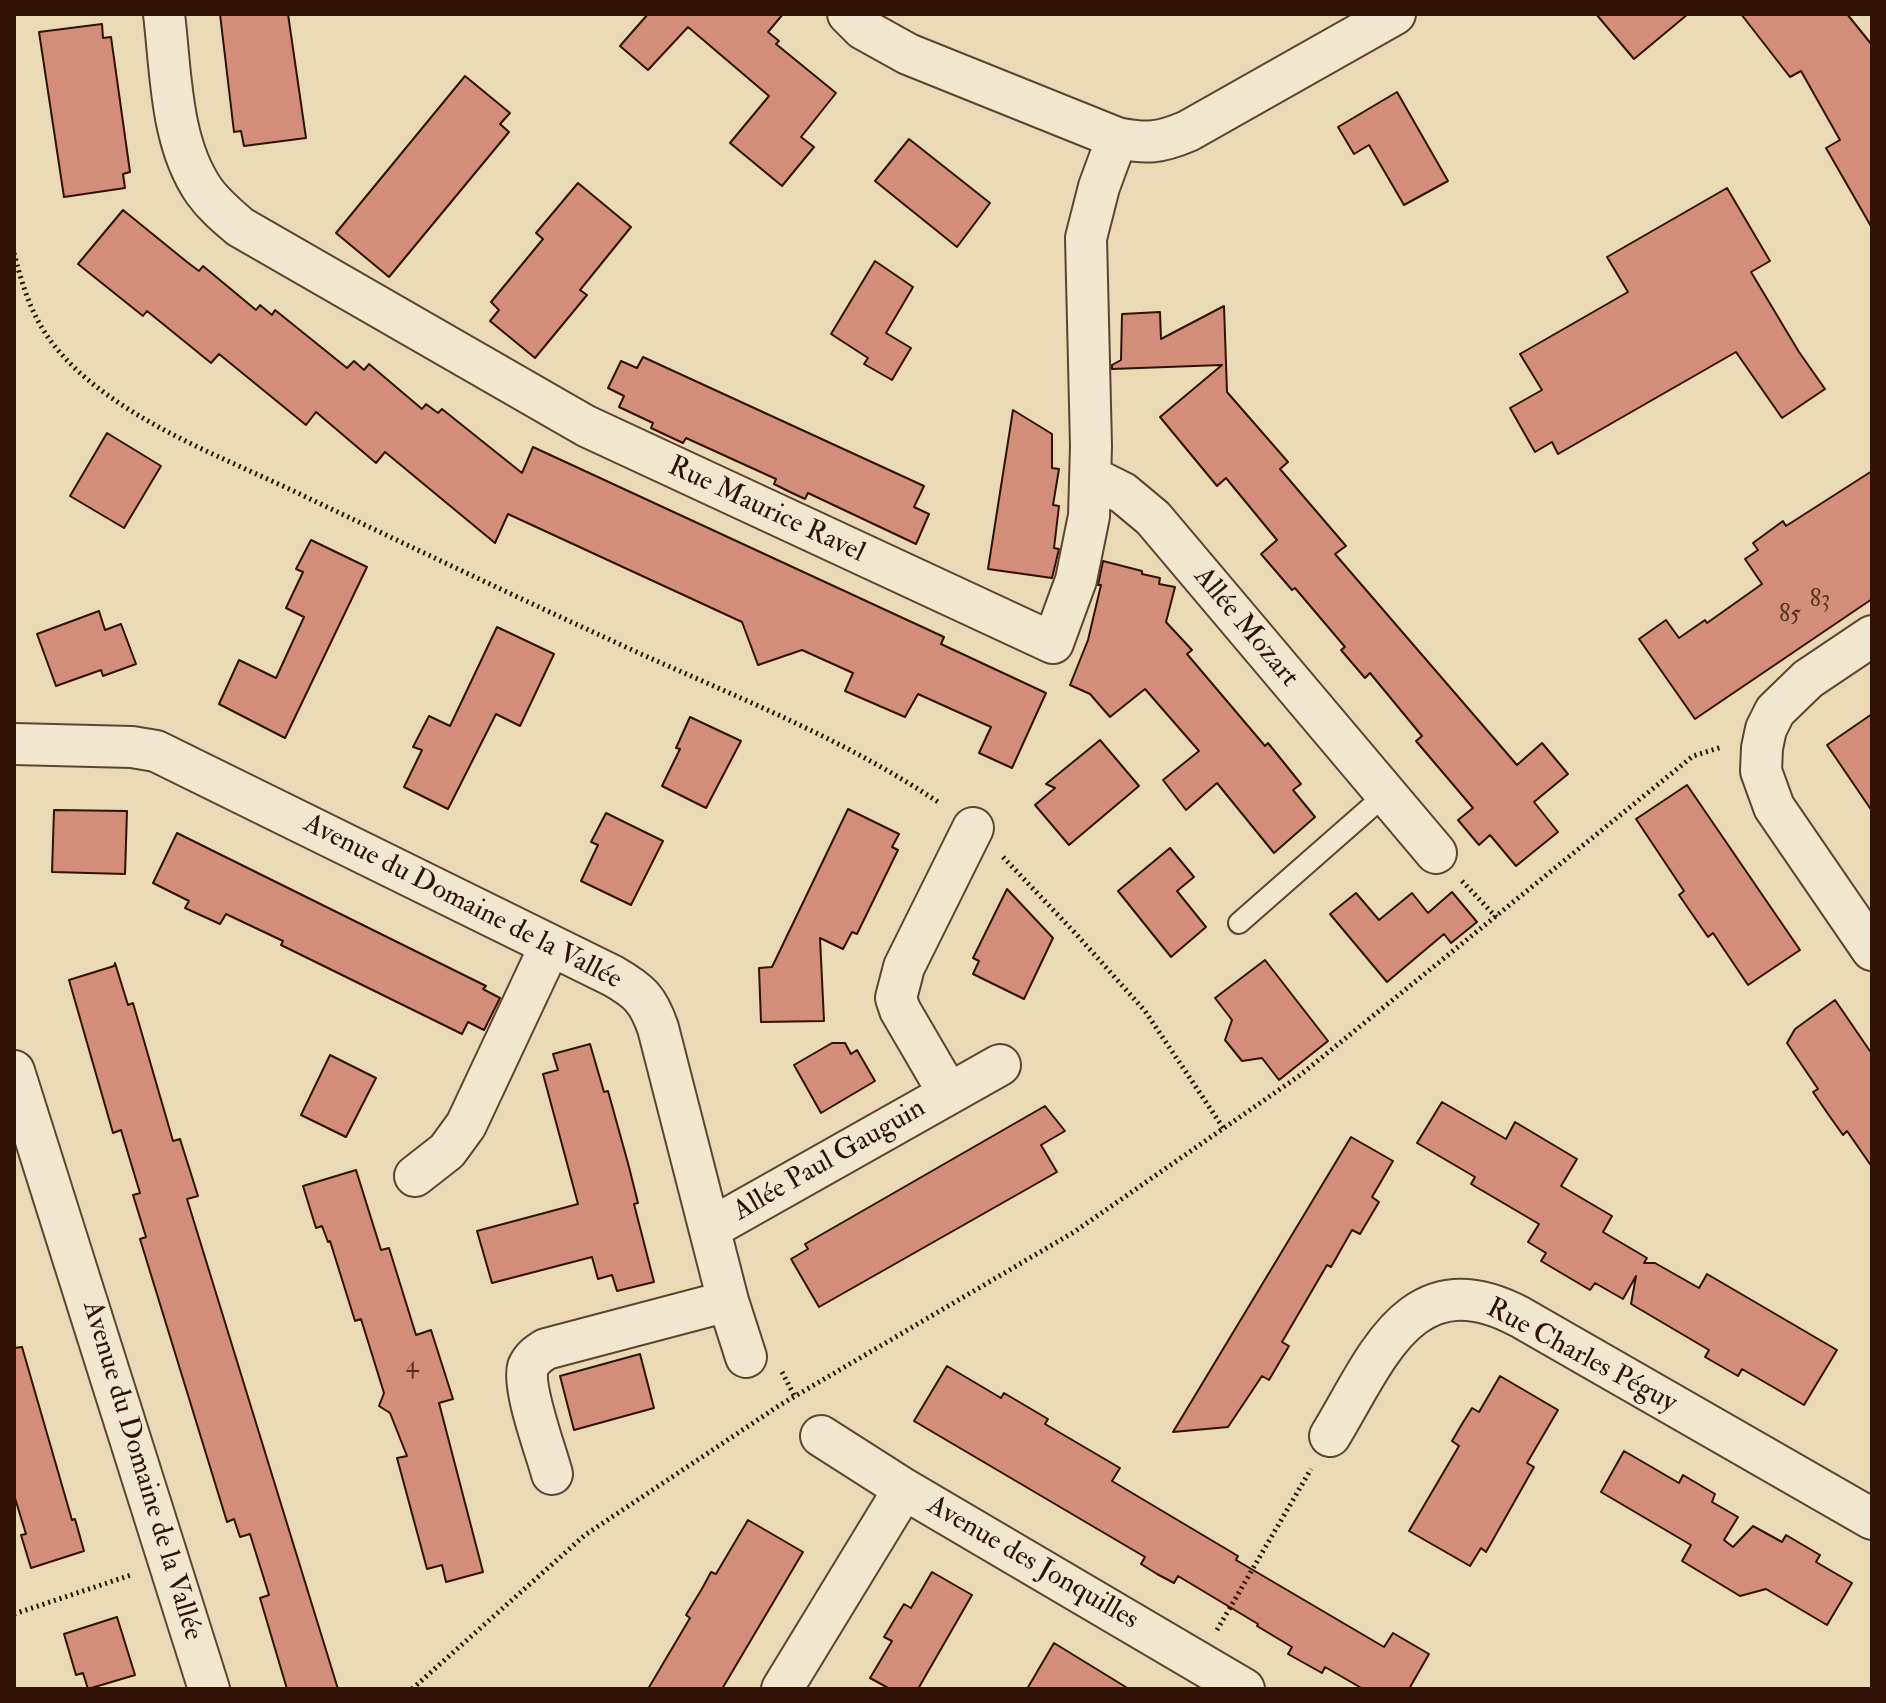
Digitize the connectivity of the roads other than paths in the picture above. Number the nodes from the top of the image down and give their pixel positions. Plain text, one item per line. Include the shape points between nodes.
1 (164, 14) edge
2 (848, 14) edge
3 (1395, 14) edge
4 (1117, 138) junction
5 (1091, 477) junction
6 (1872, 636) edge
7 (14, 744) edge
8 (1386, 794) junction
9 (973, 828) road end
10 (1436, 853) road end
11 (1239, 923) dead end
12 (550, 946) junction
13 (1872, 950) edge
14 (1000, 1065) dead end
15 (14, 1071) edge
16 (949, 1094) junction
17 (415, 1176) dead end
18 (711, 1228) junction
19 (728, 1301) junction
20 (746, 1357) dead end
21 (821, 1436) dead end
22 (1330, 1436) road end
23 (552, 1474) dead end
24 (904, 1489) junction
25 (1872, 1519) edge
26 (209, 1689) edge
27 (782, 1689) edge
28 (1244, 1689) edge

1 - 5 street, Rue Maurice Ravel via 182,142 204,190 221,210 280,252 647,457 1053,643 1083,550
2 - 4 street via 863,29 908,54
3 - 4 street via 1169,140
4 - 5 street, Rue Maurice Ravel via 1086,238
5 - 8 street, Allée Mozart via 1123,493 1153,518
6 - 13 street via 1808,679 1775,711 1766,729 1761,771 1774,807
7 - 12 street, Avenue du Domaine de la Vallée via 156,751
8 - 10 street, Allée Mozart
8 - 11 lane
9 - 16 street, Allée Paul Gauguin via 904,967 896,998
12 - 17 street via 466,1125 447,1151
12 - 18 street, Avenue du Domaine de la Vallée via 627,985 651,1007
14 - 16 street, Allée Paul Gauguin
15 - 26 street, Avenue du Domaine de la Vallée
16 - 18 street, Allée Paul Gauguin
18 - 19 street, Avenue du Domaine de la Vallée
19 - 20 street, Avenue du Domaine de la Vallée
19 - 23 street via 535,1356 526,1376
21 - 24 street, Avenue des Jonquilles
22 - 25 street, Rue Charles Péguy via 1388,1340 1406,1320 1440,1303 1486,1302
24 - 27 street
24 - 28 street, Avenue des Jonquilles

